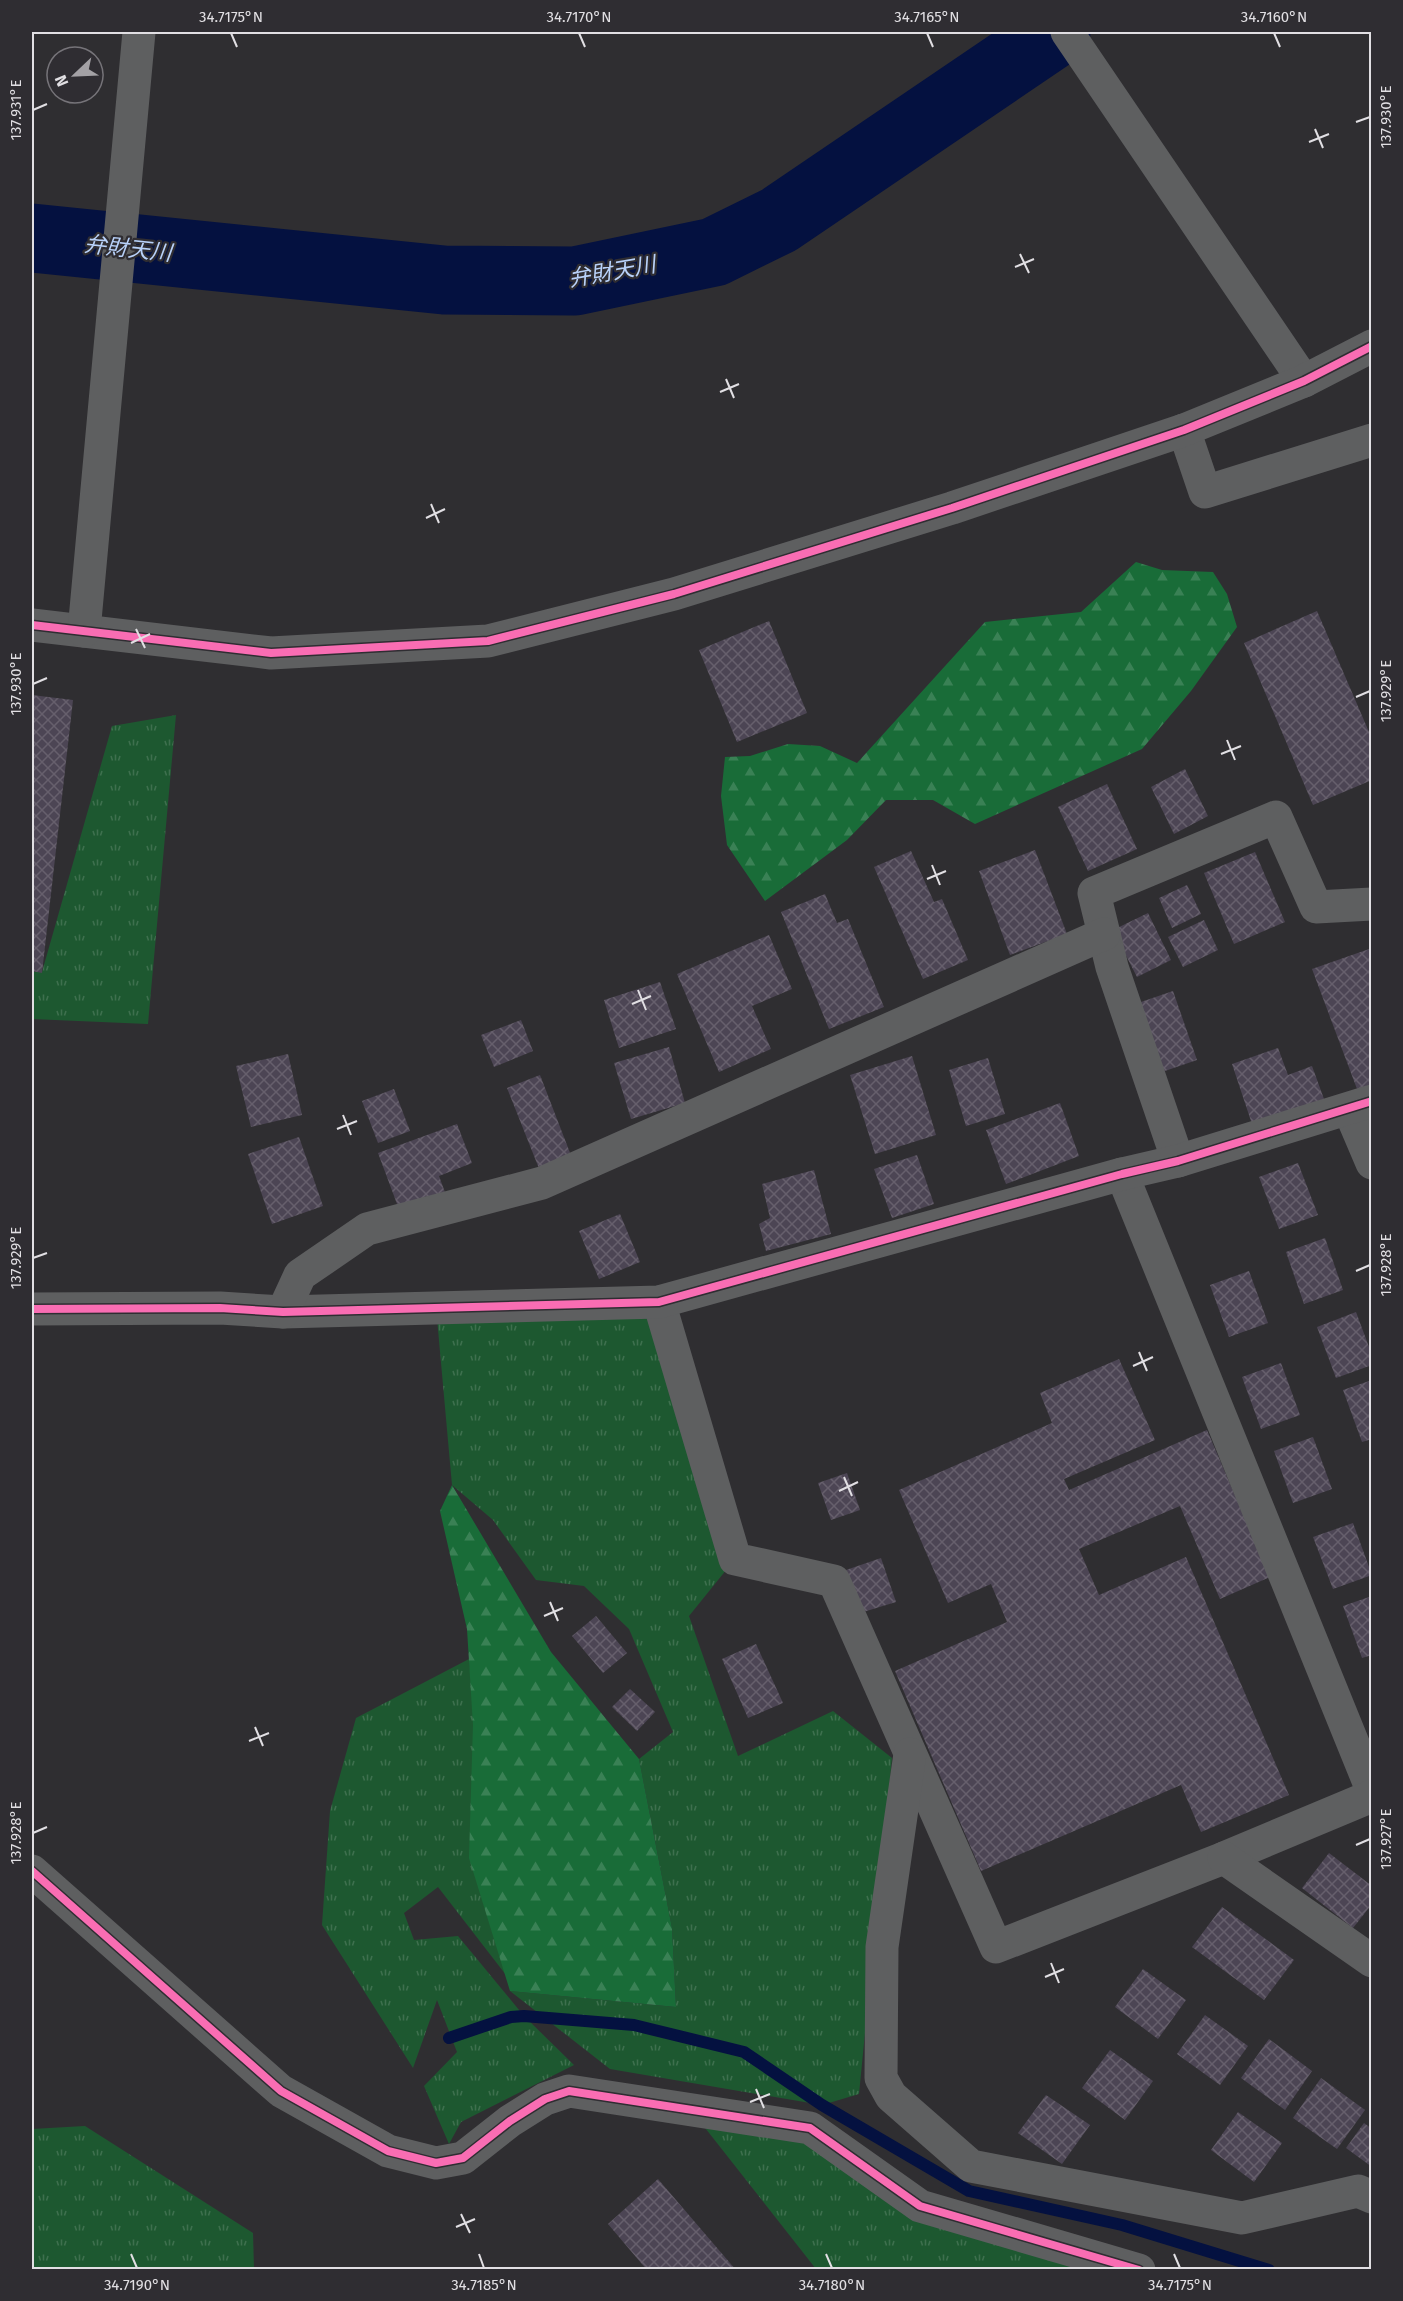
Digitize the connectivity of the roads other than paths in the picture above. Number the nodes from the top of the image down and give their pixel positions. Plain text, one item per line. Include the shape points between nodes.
1 (139, 32) edge
2 (1067, 32) edge
3 (1371, 346) edge
4 (1304, 381) junction
5 (1184, 430) junction
6 (1371, 440) edge
7 (32, 625) edge
8 (84, 631) junction
9 (1371, 904) edge
10 (1104, 934) junction
11 (1360, 1105) edge
12 (1178, 1161) junction
13 (1371, 1163) edge
14 (1122, 1174) junction
15 (659, 1302) junction
16 (32, 1309) edge
17 (283, 1312) junction
18 (910, 1754) junction
19 (1371, 1790) edge
20 (1371, 1796) edge
21 (1224, 1858) junction
22 (32, 1871) edge
23 (1371, 1961) edge
24 (1371, 2197) edge
25 (1139, 2270) edge

1 - 8 street
2 - 4 street
3 - 4 street
4 - 5 street
5 - 6 street via 1205,492
5 - 8 street via 952,508 674,594 489,641 271,653
7 - 8 street
9 - 10 street via 1316,907 1276,817 1094,893
10 - 12 street
10 - 17 street via 542,1182 367,1229 300,1275
11 - 12 street
11 - 13 street
12 - 14 street
14 - 15 street
14 - 19 street
15 - 17 street
15 - 18 street via 735,1559 834,1581
16 - 17 street via 220,1308
18 - 21 street via 996,1947
18 - 24 street via 882,1947 881,2078 891,2096 971,2166 1242,2218 1358,2190
20 - 21 street
21 - 23 street
22 - 25 street via 282,2091 388,2151 436,2163 463,2158 545,2099 569,2091 810,2128 920,2206

